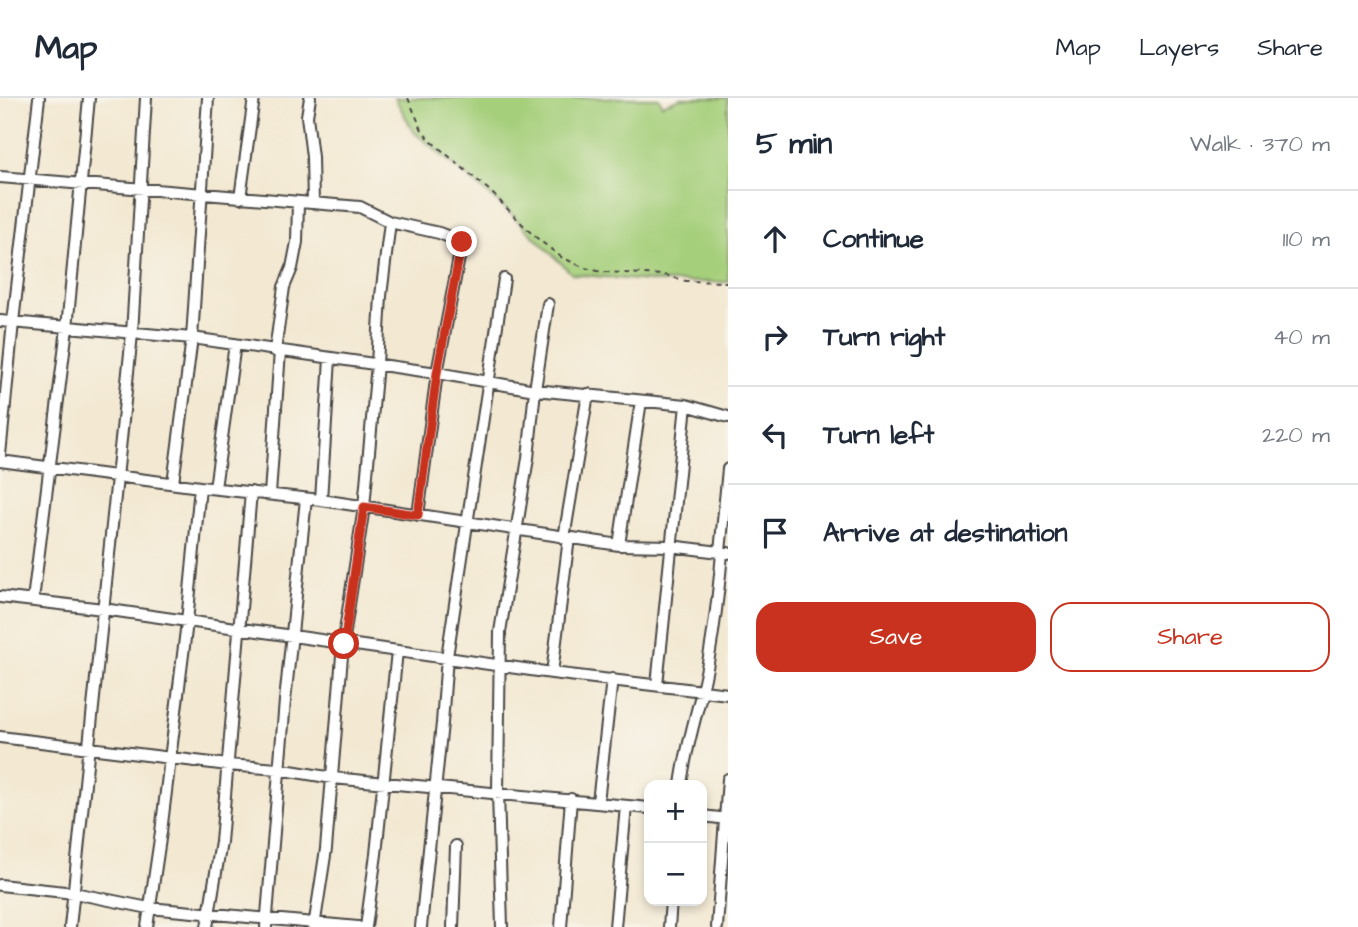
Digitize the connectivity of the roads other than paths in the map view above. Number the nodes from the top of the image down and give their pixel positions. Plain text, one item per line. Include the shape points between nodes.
1 (39, 98) edge
2 (89, 98) edge
3 (146, 98) edge
4 (208, 98) edge
5 (254, 98) edge
6 (310, 98) edge
7 (0, 177) edge
8 (30, 180) junction
9 (81, 185) junction
10 (142, 190) junction
11 (201, 193) junction
12 (240, 198) junction
13 (298, 203) junction
14 (313, 204) junction
15 (390, 222) junction
16 (504, 279) dead end
17 (548, 304) dead end
18 (0, 321) edge
19 (13, 322) junction
20 (67, 328) junction
21 (132, 334) junction
22 (192, 338) junction
23 (235, 344) junction
24 (277, 351) junction
25 (330, 359) junction
26 (377, 364) junction
27 (437, 373) junction
28 (487, 382) junction
29 (535, 390) junction
30 (588, 394) junction
31 (641, 401) junction
32 (686, 405) junction
33 (728, 417) edge
34 (0, 455) edge
35 (0, 461) edge
36 (49, 467) junction
37 (728, 469) edge
38 (116, 474) junction
39 (173, 483) junction
40 (200, 487) junction
41 (215, 488) junction
42 (251, 492) junction
43 (270, 494) junction
44 (306, 499) junction
45 (321, 500) junction
46 (364, 507) junction
47 (418, 515) junction
48 (468, 520) junction
49 (517, 528) junction
50 (566, 538) junction
51 (619, 545) junction
52 (670, 546) junction
53 (723, 553) edge
54 (0, 597) edge
55 (33, 600) junction
56 (103, 609) junction
57 (187, 622) junction
58 (240, 630) junction
59 (293, 637) junction
60 (344, 644) junction
61 (397, 650) junction
62 (447, 657) junction
63 (498, 664) junction
64 (552, 673) junction
65 (612, 679) junction
66 (657, 685) junction
67 (702, 691) junction
68 (728, 694) edge
69 (0, 737) edge
70 (90, 747) junction
71 (170, 758) junction
72 (228, 765) junction
73 (278, 769) junction
74 (333, 778) junction
75 (728, 779) edge
76 (682, 780) edge
77 (384, 781) junction
78 (435, 786) junction
79 (498, 792) junction
80 (571, 799) junction
81 (598, 802) junction
82 (626, 806) junction
83 (644, 808) edge
84 (707, 817) edge
85 (726, 819) edge
86 (456, 846) dead end
87 (0, 885) edge
88 (74, 894) junction
89 (671, 906) edge
90 (149, 908) junction
91 (209, 915) junction
92 (266, 923) edge
93 (314, 925) edge
94 (70, 927) edge
95 (147, 927) edge
96 (207, 927) edge
97 (358, 927) edge
98 (366, 927) edge
99 (421, 927) edge
100 (453, 927) edge
101 (502, 927) edge
102 (561, 927) edge
103 (615, 927) edge
104 (669, 927) edge
105 (717, 927) edge

1 - 8 street
2 - 9 street
3 - 10 street
4 - 11 street
5 - 12 street
6 - 14 street via 307,116
7 - 8 street
8 - 9 street
8 - 19 street
9 - 10 street
9 - 20 street
10 - 11 street
10 - 21 street
11 - 12 street
11 - 22 street
12 - 13 street
13 - 14 street
13 - 24 street via 297,242 284,287
14 - 15 street via 360,207
15 - 26 street
15 - 27 street via 462,242
16 - 28 street
17 - 29 street
18 - 19 street
19 - 20 street
19 - 34 street
20 - 21 street
20 - 36 street
21 - 22 street
21 - 38 street
22 - 23 street
22 - 39 street
23 - 24 street
23 - 41 street
24 - 25 street
24 - 43 street
25 - 26 street
25 - 45 street
26 - 27 street
26 - 46 street
27 - 28 street
27 - 47 street
28 - 29 street
28 - 48 street
29 - 30 street
29 - 49 street
30 - 31 street
30 - 50 street
31 - 32 street
31 - 51 street
32 - 33 street
32 - 52 street
35 - 36 street
36 - 38 street
36 - 55 street
37 - 53 street
38 - 39 street
38 - 56 street
39 - 40 street
40 - 41 street
40 - 57 street
41 - 42 street
42 - 43 street
42 - 58 street
43 - 44 street
44 - 45 street
44 - 59 street
45 - 46 street
46 - 47 street
46 - 60 street
47 - 48 street
48 - 49 street
48 - 62 street
49 - 50 street
49 - 63 street
50 - 51 street
50 - 64 street
51 - 52 street
52 - 53 street
52 - 66 street
53 - 67 street
54 - 55 street
55 - 56 street
56 - 57 street
56 - 70 street
57 - 58 street
57 - 71 street
58 - 59 street
58 - 72 street
59 - 60 street
59 - 73 street
60 - 61 street
60 - 74 street
61 - 62 street
61 - 77 street
62 - 63 street
62 - 78 street
63 - 64 street
63 - 79 street
64 - 65 street
65 - 66 street
65 - 81 street
66 - 67 street
67 - 68 street
67 - 76 street
69 - 70 street
70 - 71 street
70 - 88 street
71 - 72 street
71 - 90 street
72 - 73 street
72 - 91 street
73 - 74 street
73 - 92 street
74 - 77 street
74 - 93 street
75 - 85 street
77 - 78 street
77 - 98 street
78 - 79 street
78 - 99 street
79 - 80 street
79 - 101 street
80 - 81 street
80 - 102 street
81 - 82 street
82 - 83 street
82 - 103 street
84 - 85 street
85 - 105 street
86 - 100 street
87 - 88 street
88 - 90 street
88 - 94 street
89 - 104 street
90 - 91 street
90 - 95 street
91 - 92 street
91 - 96 street
92 - 93 street
93 - 97 street

